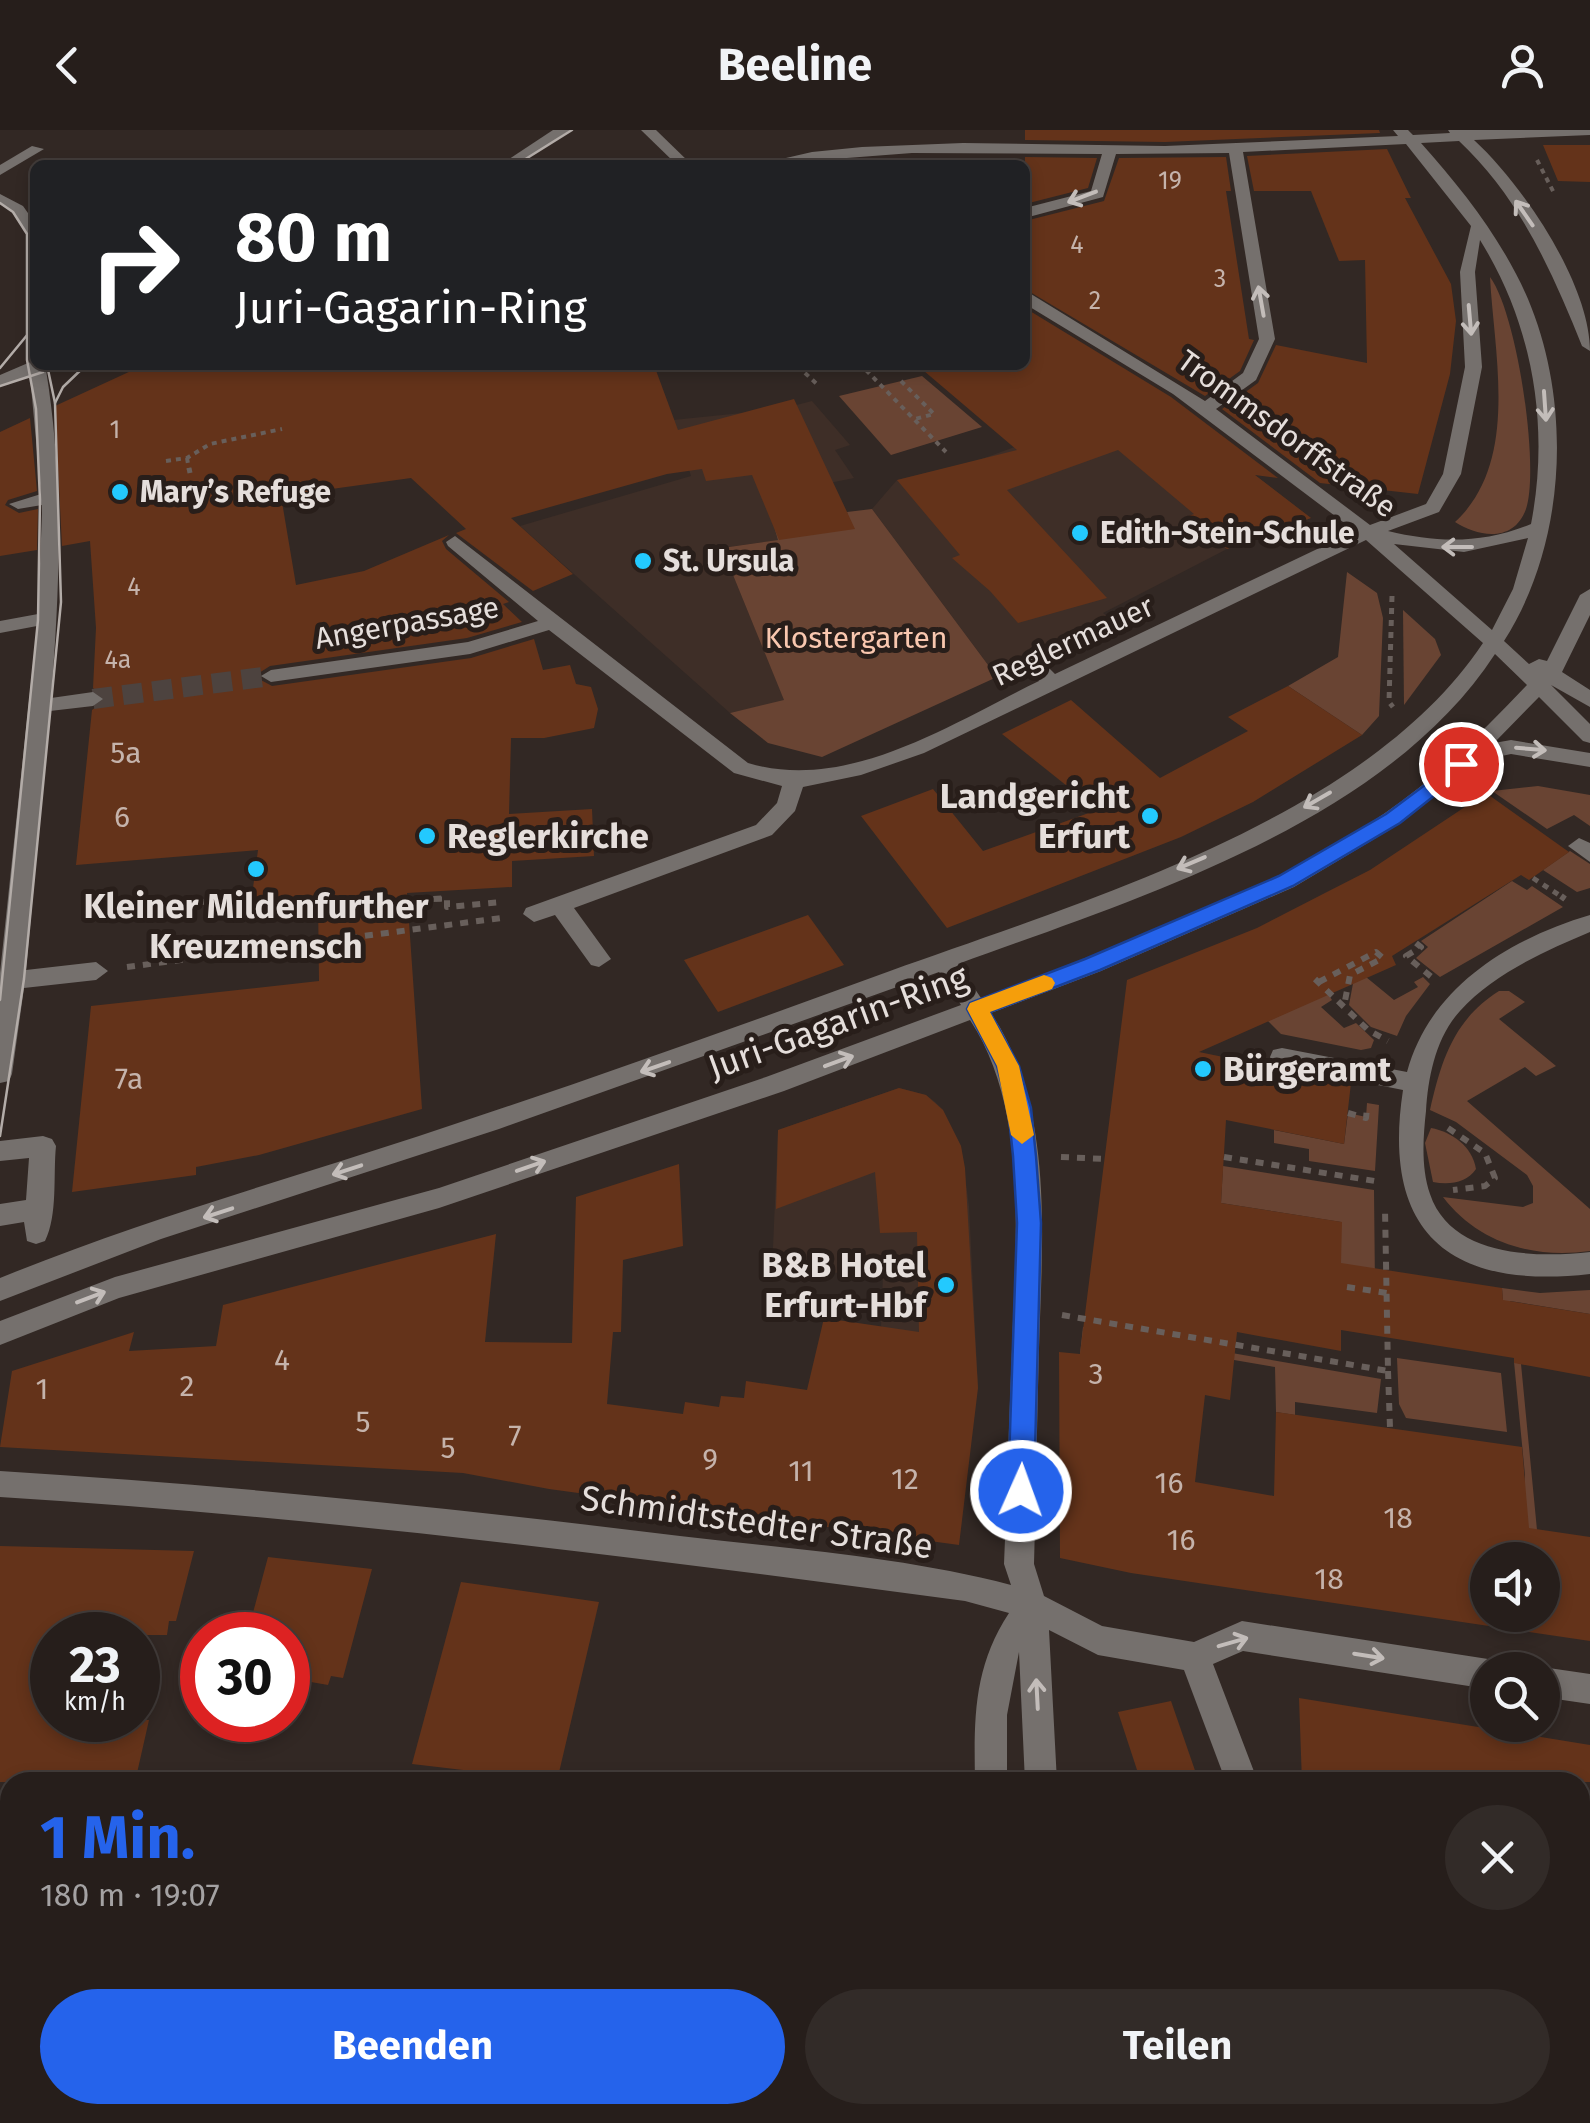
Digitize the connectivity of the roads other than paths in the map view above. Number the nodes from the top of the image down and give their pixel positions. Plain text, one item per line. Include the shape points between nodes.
1 (563, 130) edge
2 (648, 130) edge
3 (1590, 131) edge
4 (1458, 133) edge
5 (1151, 134) dead end
6 (1405, 134) edge
7 (1235, 146) junction
8 (36, 148) dead end
9 (1110, 150) junction
10 (1170, 150) junction
11 (515, 160) edge
12 (680, 160) edge
13 (794, 160) edge
14 (0, 171) edge
15 (0, 198) edge
16 (1030, 212) edge
17 (30, 224) edge
18 (1479, 225) junction
19 (1030, 301) edge
20 (30, 329) edge
21 (16, 333) dead end
22 (1590, 346) edge
23 (30, 370) edge
24 (40, 370) edge
25 (0, 380) edge
26 (1208, 407) junction
27 (48, 498) junction
28 (18, 504) dead end
29 (1543, 525) junction
30 (1368, 531) junction
31 (455, 542) dead end
32 (1590, 595) edge
33 (49, 618) junction
34 (552, 624) junction
35 (0, 627) edge
36 (1495, 642) junction
37 (1034, 664) dead end
38 (271, 676) tunnel mouth
39 (1546, 678) junction
40 (1052, 684) junction
41 (93, 699) tunnel mouth
42 (1590, 700) edge
43 (40, 706) junction
44 (1590, 736) edge
45 (1472, 755) junction
46 (1590, 760) edge
47 (794, 780) junction
48 (560, 905) junction
49 (534, 914) road end
50 (1584, 915) edge
51 (599, 959) dead end
52 (944, 961) junction
53 (96, 970) road end
54 (7, 982) edge
55 (978, 1009) junction
56 (1282, 1056) dead end
57 (0, 1074) edge
58 (1406, 1081) junction
59 (0, 1151) edge
60 (0, 1216) edge
61 (1590, 1262) edge
62 (0, 1290) edge
63 (0, 1333) edge
64 (0, 1484) edge
65 (1032, 1605) junction
66 (1195, 1657) junction
67 (1470, 1671) edge
68 (1560, 1685) edge
69 (1590, 1689) edge
70 (991, 1772) edge
71 (1040, 1772) edge
72 (1238, 1772) edge

1 - 11 street
2 - 12 street
3 - 4 street
4 - 6 street
22 -> 4 street via 1556,261
5 - 10 street
6 - 7 street
6 - 18 street, Juri-Gagarin-Ring
7 - 10 street
26 -> 7 street via 1250,376 1267,339
8 - 14 street
9 - 10 street
9 - 13 street via 905,151
9 -> 16 street via 1098,194
15 - 17 street
18 -> 29 street, Juri-Gagarin-Ring via 1502,258 1533,332 1545,395
18 -> 30 street via 1466,266 1471,382 1452,472 1441,501 1426,513
19 - 26 street, Trommsdorffstraße
20 - 21 street
23 - 25 street
24 - 27 street
26 - 30 street, Trommsdorffstraße
27 - 28 street
27 - 33 street
29 -> 30 street via 1498,544 1465,548
29 - 36 street, Juri-Gagarin-Ring via 1529,576
30 - 36 street, Trommsdorffstraße
30 - 40 street, Reglermauer
31 - 34 street, Reglermauer
32 - 39 street, Juri-Gagarin-Ring
33 - 35 street
33 - 43 street
34 - 38 street, Angerpassage via 470,648
34 - 47 street, Reglermauer via 741,768
36 - 39 street, Trommsdorffstraße
36 -> 52 street, Juri-Gagarin-Ring via 1420,727 1326,795 1200,859
37 - 40 street
39 - 42 street, Trommsdorffstraße
39 - 44 street, Trommsdorffstraße
39 - 45 street, Juri-Gagarin-Ring
40 - 47 street, Reglermauer via 916,748 854,770
41 - 43 street
43 - 54 street
45 -> 46 street via 1511,747
45 - 55 street, Juri-Gagarin-Ring via 1393,818 1286,881
47 - 48 street via 787,806 764,830 744,831
48 - 49 street
48 - 51 street
50 - 58 street via 1466,991 1438,1023
52 - 55 street
52 -> 62 street, Juri-Gagarin-Ring via 696,1053
53 - 54 street
54 - 57 street
63 -> 55 street, Juri-Gagarin-Ring via 115,1288 439,1198
55 - 65 street via 1008,1066 1024,1156 1029,1223 1019,1564
56 - 58 street
58 - 61 street via 1411,1167 1431,1220 1461,1244 1511,1263
59 - 60 street via 44,1146 38,1221
64 - 65 street, Schmidtstedter Straße via 436,1518 965,1587
65 - 66 street, Schmidtstedter Straße via 1098,1640
65 - 70 street via 1001,1653
71 -> 65 street
66 -> 67 street via 1242,1636
66 - 72 street
68 - 69 street

